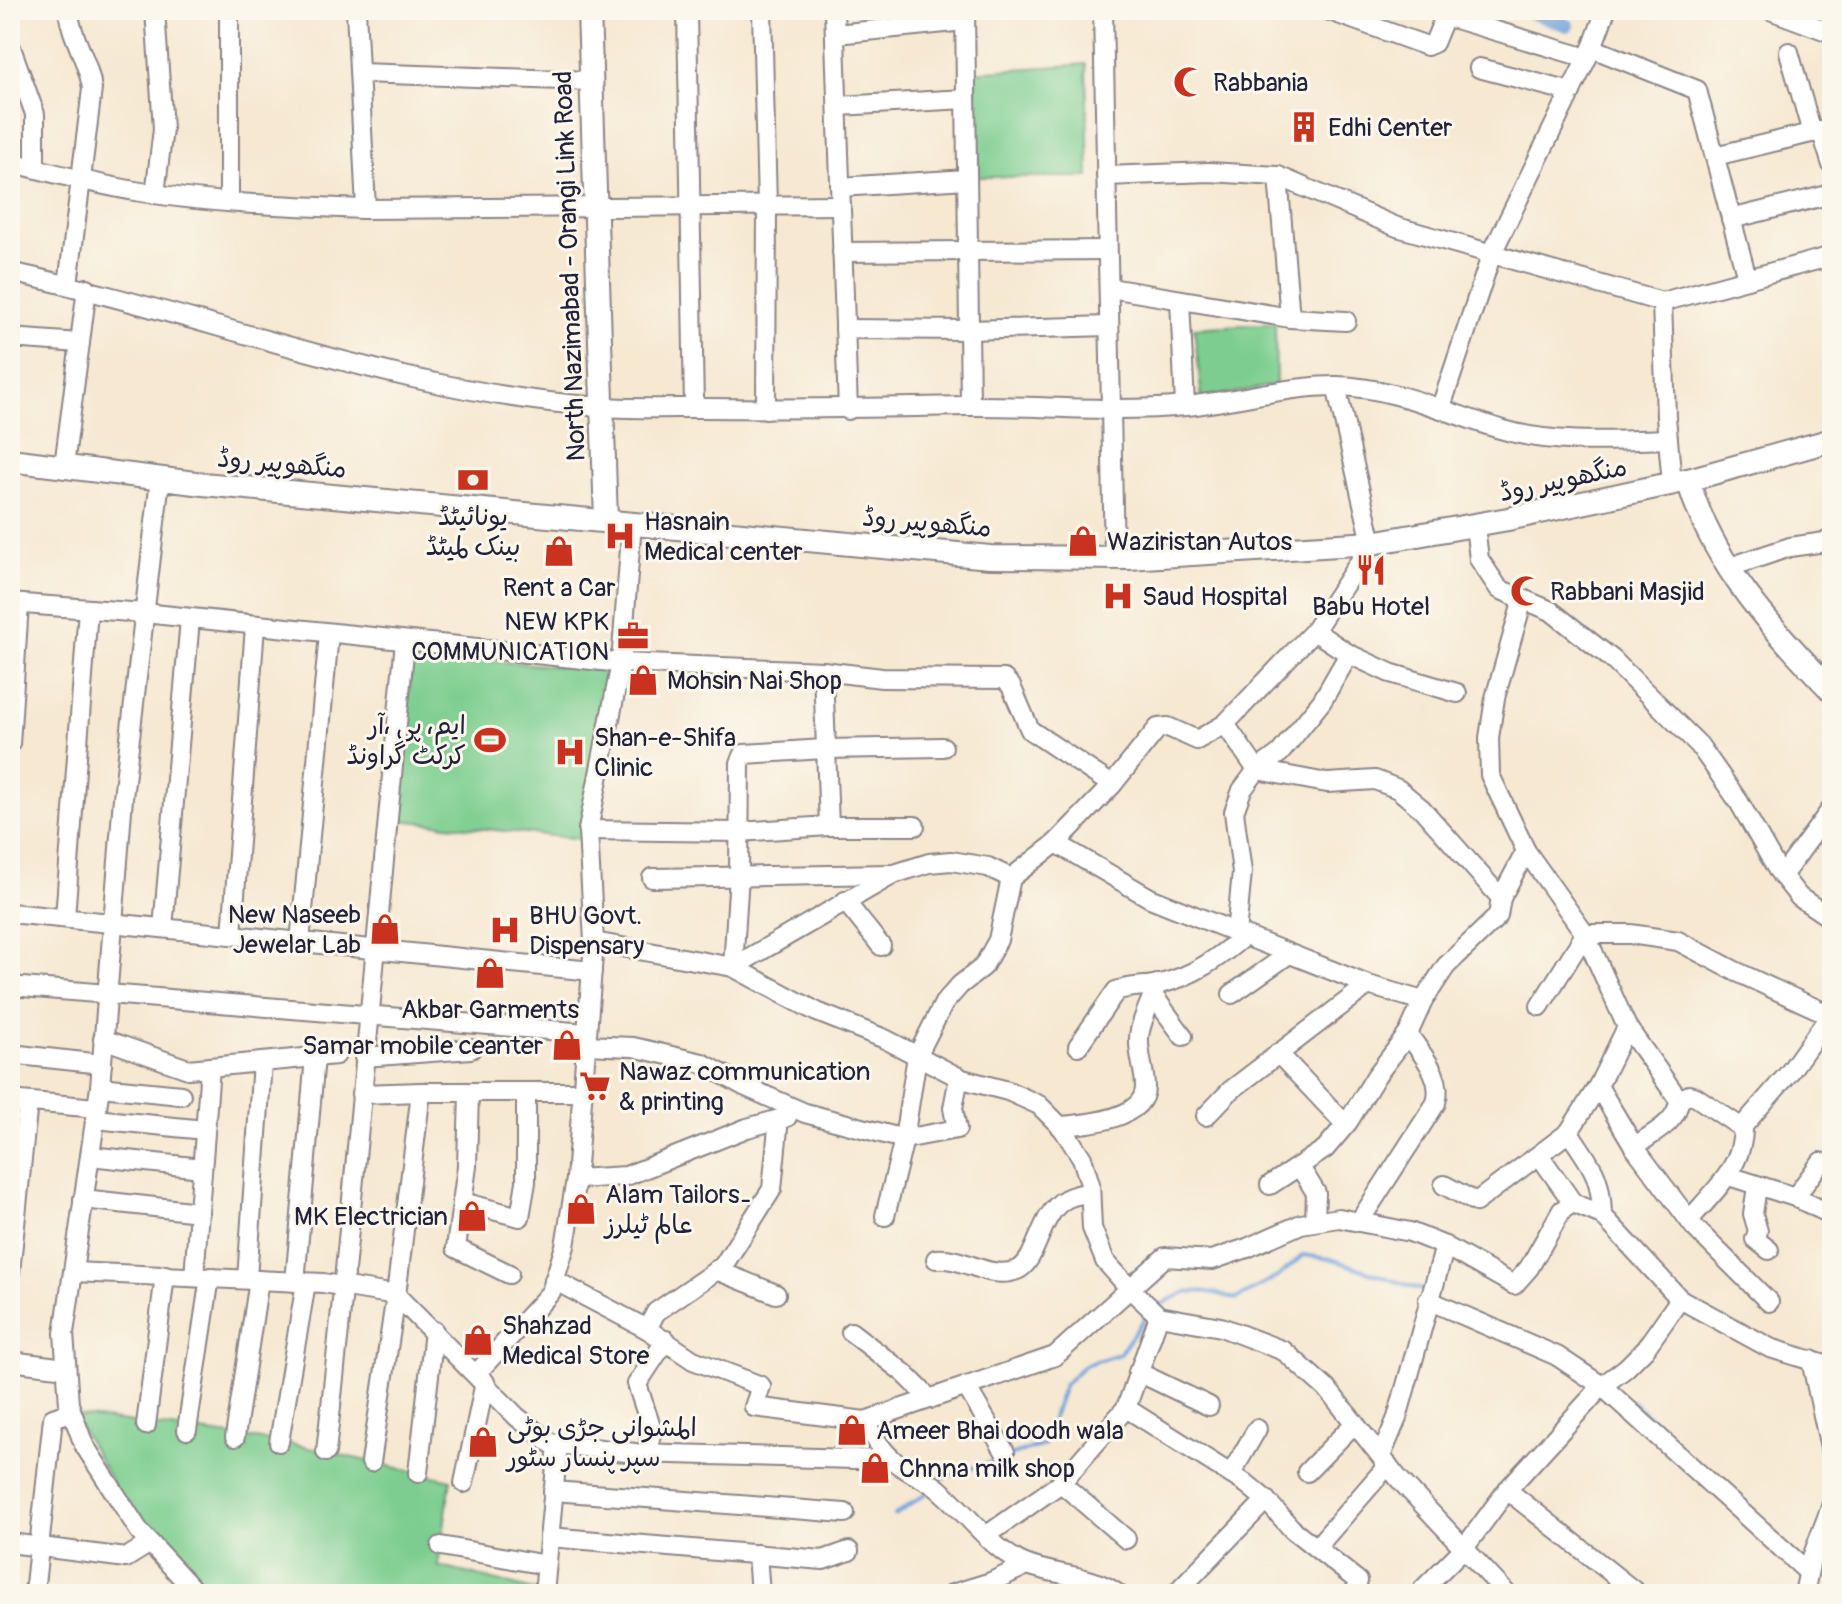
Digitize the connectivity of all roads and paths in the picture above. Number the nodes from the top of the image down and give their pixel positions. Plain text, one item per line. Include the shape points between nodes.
1 (68, 10) edge
2 (155, 10) edge
3 (229, 10) edge
4 (356, 10) edge
5 (589, 10) edge
6 (687, 10) edge
7 (762, 10) edge
8 (834, 10) edge
9 (1103, 10) edge
10 (1327, 10) edge
11 (1606, 10) edge
12 (1770, 10) edge
13 (965, 15) edge
14 (1830, 28) edge
15 (836, 34) junction
16 (10, 45) edge
17 (1789, 52) dead end
18 (1590, 53) junction
19 (1479, 68) dead end
20 (360, 73) junction
21 (591, 81) junction
22 (1571, 92) junction
23 (966, 99) junction
24 (838, 106) junction
25 (1822, 130) edge
26 (1715, 156) junction
27 (10, 162) edge
28 (1832, 165) edge
29 (35, 168) junction
30 (1106, 176) junction
31 (1278, 176) junction
32 (81, 178) junction
33 (967, 179) junction
34 (155, 194) junction
35 (1832, 194) edge
36 (840, 196) junction
37 (229, 202) junction
38 (767, 206) junction
39 (692, 207) junction
40 (595, 208) junction
41 (366, 209) junction
42 (1731, 219) junction
43 (968, 250) junction
44 (1107, 250) junction
45 (842, 252) junction
46 (1492, 253) junction
47 (1832, 256) edge
48 (10, 272) edge
49 (1747, 278) junction
50 (77, 286) junction
51 (1110, 288) junction
52 (1180, 300) junction
53 (1662, 302) junction
54 (1290, 318) junction
55 (1346, 321) dead end
56 (1109, 326) junction
57 (845, 329) junction
58 (969, 330) junction
59 (10, 338) edge
60 (80, 343) junction
61 (1336, 386) junction
62 (970, 406) junction
63 (1185, 406) junction
64 (602, 407) junction
65 (1441, 407) junction
66 (694, 408) junction
67 (1110, 408) junction
68 (766, 409) junction
69 (848, 410) junction
70 (1668, 439) junction
71 (1830, 443) edge
72 (10, 460) edge
73 (64, 466) junction
74 (160, 479) junction
75 (1680, 482) junction
76 (606, 521) junction
77 (632, 523) junction
78 (1475, 526) junction
79 (1832, 541) edge
80 (1372, 543) junction
81 (1114, 558) junction
82 (1727, 568) junction
83 (1523, 599) junction
84 (15, 603) edge
85 (88, 609) junction
86 (144, 613) junction
87 (190, 619) junction
88 (255, 626) junction
89 (1314, 631) junction
90 (329, 634) junction
91 (405, 642) junction
92 (1349, 654) junction
93 (621, 663) junction
94 (823, 671) junction
95 (1832, 691) edge
96 (1457, 693) dead end
97 (1225, 724) junction
98 (10, 744) edge
99 (943, 747) dead end
100 (824, 749) junction
101 (1257, 770) junction
102 (1112, 785) junction
103 (1832, 808) edge
104 (829, 826) junction
105 (915, 826) dead end
106 (588, 830) junction
107 (739, 832) junction
108 (1056, 843) junction
109 (1526, 851) junction
110 (894, 874) junction
111 (739, 875) junction
112 (1782, 876) junction
113 (652, 878) dead end
114 (1011, 878) junction
115 (1501, 898) junction
116 (845, 901) junction
117 (10, 913) edge
118 (65, 918) junction
119 (1832, 919) edge
120 (113, 923) junction
121 (163, 928) junction
122 (1585, 934) junction
123 (232, 935) junction
124 (1240, 935) junction
125 (300, 942) junction
126 (594, 942) junction
127 (881, 946) dead end
128 (374, 949) junction
129 (1289, 954) junction
130 (733, 967) junction
131 (592, 971) junction
132 (1368, 985) junction
133 (10, 986) edge
134 (1155, 990) junction
135 (1232, 994) dead end
136 (107, 995) junction
137 (1423, 1001) junction
138 (1540, 1006) dead end
139 (368, 1015) junction
140 (1831, 1016) edge
141 (1627, 1027) junction
142 (1408, 1034) junction
143 (1183, 1036) dead end
144 (103, 1039) junction
145 (586, 1039) junction
146 (1078, 1046) dead end
147 (471, 1049) dead end
148 (1278, 1053) junction
149 (10, 1054) edge
150 (336, 1055) dead end
151 (917, 1056) junction
152 (315, 1057) junction
153 (364, 1057) junction
154 (262, 1062) junction
155 (102, 1064) junction
156 (210, 1067) junction
157 (959, 1077) junction
158 (1598, 1086) junction
159 (100, 1087) junction
160 (421, 1092) junction
161 (469, 1092) junction
162 (526, 1092) junction
163 (583, 1092) junction
164 (361, 1094) junction
165 (181, 1095) dead end
166 (1679, 1100) junction
167 (19, 1101) edge
168 (805, 1113) junction
169 (96, 1114) junction
170 (1206, 1116) dead end
171 (1345, 1124) junction
172 (1061, 1126) junction
173 (1743, 1126) junction
174 (778, 1128) dead end
175 (205, 1130) junction
176 (1569, 1132) junction
177 (904, 1139) junction
178 (1634, 1147) junction
179 (90, 1156) junction
180 (1540, 1156) junction
181 (1832, 1165) edge
182 (1300, 1167) junction
183 (202, 1168) junction
184 (1729, 1176) junction
185 (576, 1179) junction
186 (1270, 1185) dead end
187 (1444, 1185) dead end
188 (1757, 1186) junction
189 (1090, 1192) junction
190 (1795, 1197) junction
191 (83, 1199) junction
192 (462, 1202) junction
193 (1573, 1203) junction
194 (199, 1212) junction
195 (1602, 1215) junction
196 (1832, 1215) edge
197 (885, 1216) dead end
198 (1689, 1220) junction
199 (1315, 1221) junction
200 (1359, 1222) junction
201 (1445, 1246) junction
202 (1769, 1250) dead end
203 (936, 1259) dead end
204 (716, 1270) junction
205 (10, 1272) edge
206 (73, 1272) junction
207 (509, 1274) dead end
208 (165, 1275) junction
209 (202, 1277) junction
210 (253, 1280) junction
211 (554, 1280) junction
212 (300, 1282) junction
213 (344, 1287) junction
214 (1130, 1289) junction
215 (776, 1294) dead end
216 (396, 1295) junction
217 (1429, 1295) junction
218 (1680, 1299) junction
219 (1769, 1302) dead end
220 (1153, 1312) junction
221 (647, 1329) junction
222 (434, 1331) junction
223 (851, 1332) dead end
224 (666, 1340) junction
225 (1811, 1360) junction
226 (10, 1361) edge
227 (1832, 1367) edge
228 (66, 1368) junction
229 (10, 1369) edge
230 (1138, 1372) junction
231 (481, 1378) junction
232 (1605, 1383) junction
233 (966, 1386) junction
234 (930, 1399) junction
235 (1209, 1406) dead end
236 (1126, 1408) junction
237 (71, 1412) junction
238 (865, 1421) junction
239 (1355, 1423) junction
240 (146, 1425) dead end
241 (1257, 1429) dead end
242 (187, 1430) dead end
243 (235, 1437) dead end
244 (279, 1442) dead end
245 (558, 1444) junction
246 (326, 1452) dead end
247 (1005, 1452) dead end
248 (647, 1453) junction
249 (1832, 1457) edge
250 (893, 1460) junction
251 (1384, 1460) junction
252 (371, 1462) dead end
253 (1307, 1472) dead end
254 (418, 1473) dead end
255 (1231, 1474) junction
256 (464, 1483) dead end
257 (1061, 1483) junction
258 (1507, 1490) junction
259 (553, 1491) junction
260 (1266, 1500) junction
261 (1832, 1504) edge
262 (845, 1513) dead end
263 (987, 1535) junction
264 (549, 1537) junction
265 (1126, 1539) dead end
266 (10, 1543) edge
267 (150, 1543) junction
268 (441, 1546) dead end
269 (39, 1547) junction
270 (1465, 1547) junction
271 (1316, 1548) junction
272 (849, 1551) dead end
273 (757, 1554) junction
274 (546, 1565) junction
275 (1027, 1565) junction
276 (1810, 1567) junction
277 (1358, 1581) dead end
278 (982, 1590) edge
279 (547, 1593) edge
280 (34, 1594) edge
281 (197, 1594) edge
282 (760, 1594) edge
283 (952, 1594) edge
284 (1118, 1594) edge
285 (1175, 1594) edge
286 (1422, 1594) edge
287 (1507, 1594) edge
288 (1638, 1594) edge
289 (1804, 1594) edge

1 - 32 street via 91,74
2 - 34 street via 163,129
3 - 37 street
4 - 20 street
5 - 21 main road, North Nazimabad - Orangi Link Road
6 - 39 street
7 - 38 street
8 - 15 street
9 - 30 street
10 - 18 street via 1427,46 1434,43 1443,21 1452,18
11 - 18 street
12 - 14 street
13 - 15 street
13 - 23 street
15 - 24 street
16 - 29 street via 35,114
17 - 25 street
18 - 22 street
18 - 26 street via 1697,90
19 - 22 street
20 - 21 street
20 - 41 street
21 - 40 main road, North Nazimabad - Orangi Link Road
22 - 46 street
23 - 24 street
23 - 33 street
24 - 36 street
25 - 26 street
25 - 28 street
26 - 42 street
27 - 29 street
29 - 32 street
30 - 31 street
30 - 44 street
31 - 46 street via 1397,227
31 - 54 street
32 - 34 street
32 - 50 street
33 - 36 street
33 - 43 street
34 - 37 street
35 - 42 street
36 - 38 street
36 - 45 street
37 - 41 street
38 - 39 street
38 - 68 street
39 - 40 street
39 - 66 street
40 - 41 street
40 - 64 main road, North Nazimabad - Orangi Link Road
42 - 49 street
43 - 44 street
43 - 45 street
43 - 58 street
44 - 51 street
45 - 57 street
46 - 53 street
46 - 65 street
47 - 49 street
48 - 50 street
49 - 53 street
50 - 60 street
50 - 64 street via 416,380
51 - 52 street
51 - 56 street
52 - 54 street
52 - 63 street
53 - 70 street
54 - 55 street
56 - 58 street
56 - 67 street
57 - 58 street
57 - 69 street
58 - 62 street
59 - 60 street
60 - 73 street
61 - 63 street
61 - 65 street
61 - 80 street
62 - 67 street
62 - 69 street
63 - 67 street
64 - 66 street
64 - 76 main road, North Nazimabad - Orangi Link Road
65 - 70 street via 1536,437
66 - 68 street
67 - 81 street
68 - 69 street
70 - 75 street
71 - 75 main road, منگھوپیر روڈ
72 - 73 main road, منگھوپیر روڈ
73 - 74 main road, منگھوپیر روڈ
74 - 76 main road, منگھوپیر روڈ
74 - 86 street
75 - 78 main road, منگھوپیر روڈ
75 - 82 main road
76 - 77 main road, منگھوپیر روڈ
77 - 81 main road, منگھوپیر روڈ via 990,557
77 - 93 street
78 - 80 main road, منگھوپیر روڈ
78 - 83 street via 1479,559 1499,589
79 - 82 street via 1790,547
80 - 81 main road, منگھوپیر روڈ
80 - 89 street
82 - 95 main road
83 - 109 street via 1495,698 1489,758 1496,791
83 - 112 street via 1551,611 1612,659 1699,745
84 - 85 street
84 - 98 street
85 - 86 street
85 - 118 street
86 - 87 street
86 - 120 street
87 - 88 street
87 - 121 street
88 - 90 street
88 - 123 street
89 - 92 street
89 - 97 street
90 - 91 street
90 - 125 street
91 - 93 street
91 - 128 street
92 - 96 street
92 - 101 street via 1322,701 1280,753
93 - 94 street
93 - 106 street
94 - 100 street
94 - 102 street via 882,678 1004,679 1030,730
97 - 101 street
97 - 102 street via 1197,740 1158,728
99 - 100 street
100 - 104 street
100 - 107 street via 744,754
101 - 115 street via 1327,783 1375,780 1398,789
101 - 124 street via 1234,812 1242,872
102 - 108 street
103 - 112 street
104 - 105 street
104 - 107 street
106 - 107 street
106 - 126 street
107 - 111 street
108 - 114 street
108 - 124 street via 1150,898
109 - 115 street
109 - 122 street
110 - 111 street
110 - 114 street via 951,861 988,867
110 - 116 street
111 - 113 street
111 - 130 street
112 - 119 street via 1799,897
114 - 151 street via 998,940 983,967 944,1003
115 - 137 street via 1498,916 1446,966
116 - 127 street
116 - 130 street
117 - 118 street
118 - 120 street
120 - 121 street
120 - 136 street
121 - 123 street
122 - 138 street
122 - 140 street via 1678,941
122 - 141 street
123 - 125 street
124 - 129 street
124 - 134 street via 1221,956
125 - 128 street
126 - 130 street
126 - 131 street
128 - 131 street
128 - 139 street
129 - 132 street
129 - 135 street
130 - 151 street
131 - 145 street
132 - 137 street
132 - 148 street
133 - 136 street
134 - 143 street
134 - 146 street via 1116,991
134 - 172 street via 1139,1031 1145,1086 1139,1104 1122,1115
136 - 139 street
136 - 144 street
137 - 142 street
139 - 145 street
139 - 153 street
140 - 173 street
141 - 158 street
141 - 166 street
142 - 171 street
142 - 200 street via 1433,1072 1439,1092
144 - 155 street
144 - 156 street via 188,1069
145 - 163 street
145 - 168 street via 702,1063
147 - 153 street
148 - 170 street
148 - 171 street
149 - 155 street
150 - 152 street
151 - 157 street
151 - 177 street
152 - 154 street
152 - 212 street
153 - 164 street
154 - 156 street
154 - 210 street
155 - 159 street
156 - 175 street
157 - 172 street via 1039,1105
157 - 177 street via 953,1108 957,1129
158 - 176 street
158 - 178 street
159 - 165 street
159 - 169 street
160 - 161 street
160 - 164 street
160 - 216 street
161 - 162 street
161 - 192 street
162 - 163 street
162 - 192 street via 526,1182 520,1217
163 - 185 street
164 - 213 street
166 - 173 street via 1696,1097
166 - 178 street via 1676,1115
167 - 169 street
167 - 205 street
168 - 177 street
168 - 185 street via 747,1128 626,1176
169 - 175 street
169 - 179 street
171 - 182 street via 1325,1149
172 - 189 street via 1082,1158
173 - 184 street
174 - 204 street via 772,1189
175 - 183 street
176 - 180 street
176 - 195 street via 1602,1188
177 - 197 street
178 - 198 street
179 - 183 street
179 - 191 street
180 - 187 street via 1476,1202
180 - 193 street
181 - 190 street via 1821,1162
182 - 186 street
182 - 199 street via 1316,1193
183 - 194 street
184 - 188 street
184 - 198 street
185 - 211 street
188 - 190 street
188 - 202 street via 1755,1239
189 - 203 street via 1066,1199 1051,1211 1019,1270 990,1272
189 - 214 street via 1092,1228 1100,1250
190 - 196 street
191 - 194 street
191 - 206 street
192 - 207 street via 456,1248
193 - 195 street
193 - 201 street via 1562,1210 1514,1285
194 - 209 street
195 - 218 street
198 - 219 street
199 - 200 street
199 - 214 street via 1212,1260 1165,1257
200 - 201 street via 1410,1232
201 - 217 street
204 - 215 street
204 - 221 street via 656,1312
206 - 208 street
206 - 228 street via 64,1333
208 - 209 street
208 - 240 street
209 - 210 street
209 - 242 street
210 - 212 street
210 - 243 street
211 - 221 street
211 - 231 street via 551,1292
212 - 213 street
212 - 244 street
213 - 216 street
213 - 246 street
214 - 220 street
214 - 233 street via 1055,1356
216 - 222 street
216 - 252 street
217 - 232 street
217 - 251 street
218 - 225 street via 1770,1348
218 - 232 street via 1645,1349
220 - 230 street
220 - 239 street via 1221,1327 1284,1351
221 - 224 street
222 - 231 street
222 - 254 street
223 - 234 street
224 - 238 street via 693,1360 761,1386 754,1407
224 - 248 street via 637,1384 652,1430
225 - 227 street
225 - 249 street
226 - 228 street
226 - 229 street
228 - 237 street
230 - 235 street
230 - 236 street
231 - 245 street via 517,1417
231 - 256 street
232 - 258 street
232 - 276 street
233 - 234 street
233 - 247 street
234 - 238 street
236 - 255 street
236 - 257 street
237 - 267 street via 84,1445
237 - 269 street via 53,1418
238 - 250 street
239 - 251 street
239 - 253 street
241 - 255 street
245 - 248 street
245 - 259 street
248 - 250 street
250 - 263 street via 932,1484
251 - 270 street
251 - 271 street
255 - 260 street
257 - 263 street
257 - 265 street
258 - 270 street
258 - 288 street
259 - 262 street
259 - 264 street
260 - 271 street
260 - 285 street
261 - 276 street
263 - 275 street
264 - 273 street
264 - 274 street
266 - 269 street
267 - 269 street via 126,1558
267 - 281 street
268 - 274 street
269 - 280 street
270 - 286 street
270 - 287 street
271 - 277 street
272 - 273 street via 823,1560
273 - 282 street
274 - 279 street
275 - 278 street
275 - 284 street via 1108,1586
276 - 289 street
278 - 283 street

